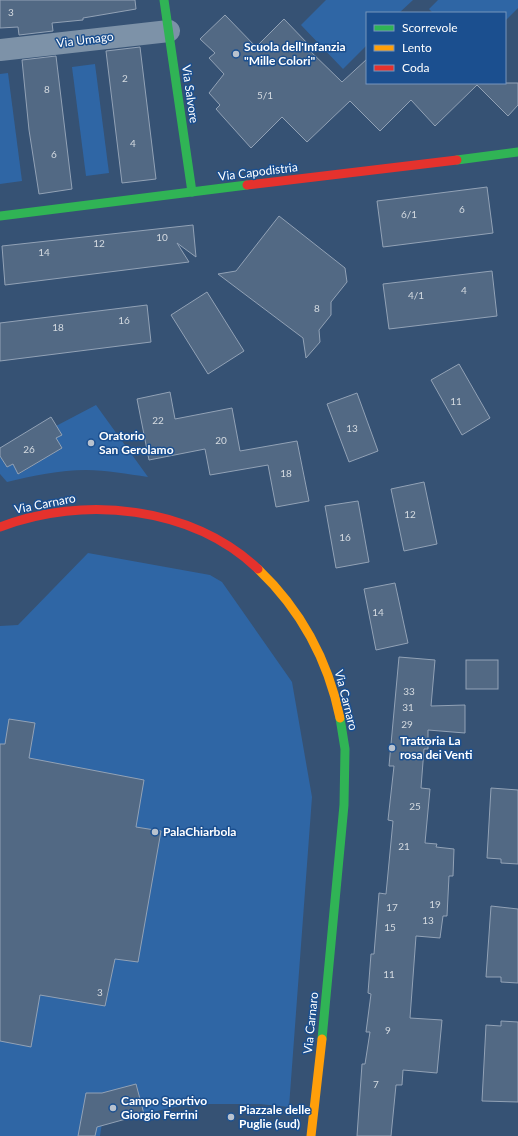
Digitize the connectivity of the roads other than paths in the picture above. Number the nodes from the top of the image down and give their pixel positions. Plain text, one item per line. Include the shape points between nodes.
1 (164, 0) edge
2 (169, 31) junction
3 (0, 50) edge
4 (518, 152) edge
5 (192, 192) junction
6 (0, 216) edge
7 (0, 527) edge
8 (312, 1134) edge

1 - 2 main road, Via Salvore
2 - 3 street, Via Umago
2 - 5 main road, Via Salvore
4 - 5 main road, Via Capodistria
5 - 6 main road, Via Capodistria
7 - 8 main road, Via Carnaro via 60,511 94,508 128,511 194,528 228,545 256,566 280,589 315,644 326,668 336,701 346,756 344,813

